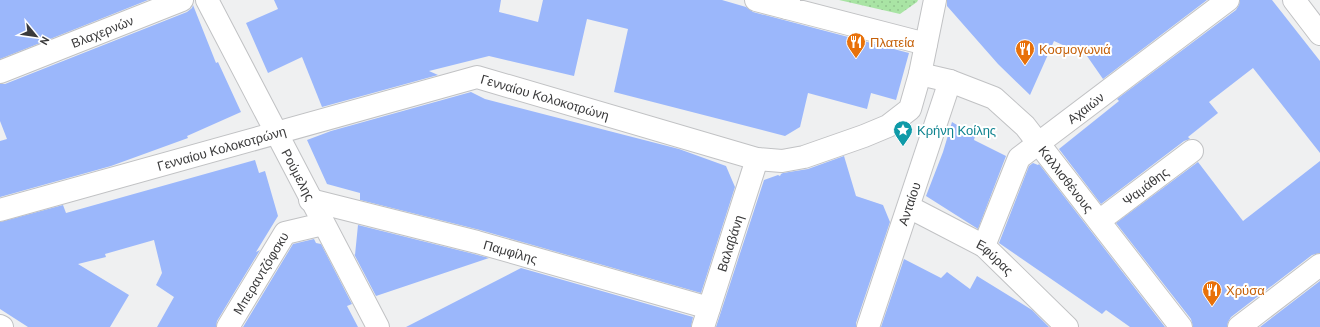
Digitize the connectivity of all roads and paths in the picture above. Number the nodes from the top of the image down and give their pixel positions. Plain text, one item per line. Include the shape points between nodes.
1 (182, 0) edge
2 (207, 0) edge
3 (756, 0) edge
4 (935, 0) edge
5 (1228, 0) edge
6 (1294, 0) edge
7 (788, 4) edge
8 (1320, 34) edge
9 (926, 44) junction
10 (0, 72) edge
11 (920, 74) junction
12 (950, 81) junction
13 (277, 133) junction
14 (1037, 144) junction
15 (1192, 150) dead end
16 (757, 159) junction
17 (310, 200) junction
18 (909, 208) junction
19 (0, 210) edge
20 (1099, 221) junction
21 (323, 224) junction
22 (984, 246) junction
23 (1320, 265) edge
24 (706, 318) edge
25 (228, 327) edge
26 (378, 327) edge
27 (868, 327) edge
28 (1067, 327) edge
29 (1182, 327) edge
30 (1239, 327) edge

1 - 10 street, Βλαχερνών
2 - 13 street, Ρούμελης
3 - 7 street
4 - 9 street, Γενναίου Κολοκοτρώνη
5 - 14 street, Αχαιών
6 - 8 street
7 - 9 street
9 - 11 street, Γενναίου Κολοκοτρώνη
11 - 12 street, Καλλισθένους
11 - 16 street, Γενναίου Κολοκοτρώνη via 910,109 888,126 804,157 782,161
12 - 14 street, Καλλισθένους via 994,98 1025,126
12 - 18 street, Ανταίου
13 - 16 street, Γενναίου Κολοκοτρώνη via 477,77
13 - 17 street, Ρούμελης
13 - 19 street, Γενναίου Κολοκοτρώνη
14 - 20 street, Καλλισθένους
14 - 22 street, Αχαιών via 1019,158
15 - 20 street, Ψαμάθης
16 - 24 street, Βαλαβάνη
17 - 21 street, Ρούμελης
17 - 24 street, Παμφίλης via 477,242
18 - 22 street, Εφύρας
18 - 27 street, Ανταίου
20 - 29 street, Καλλισθένους
21 - 25 street, Μπεραντζόφσκυ via 285,233
21 - 26 street, Ρούμελης
22 - 28 street, Εφύρας
23 - 30 street

